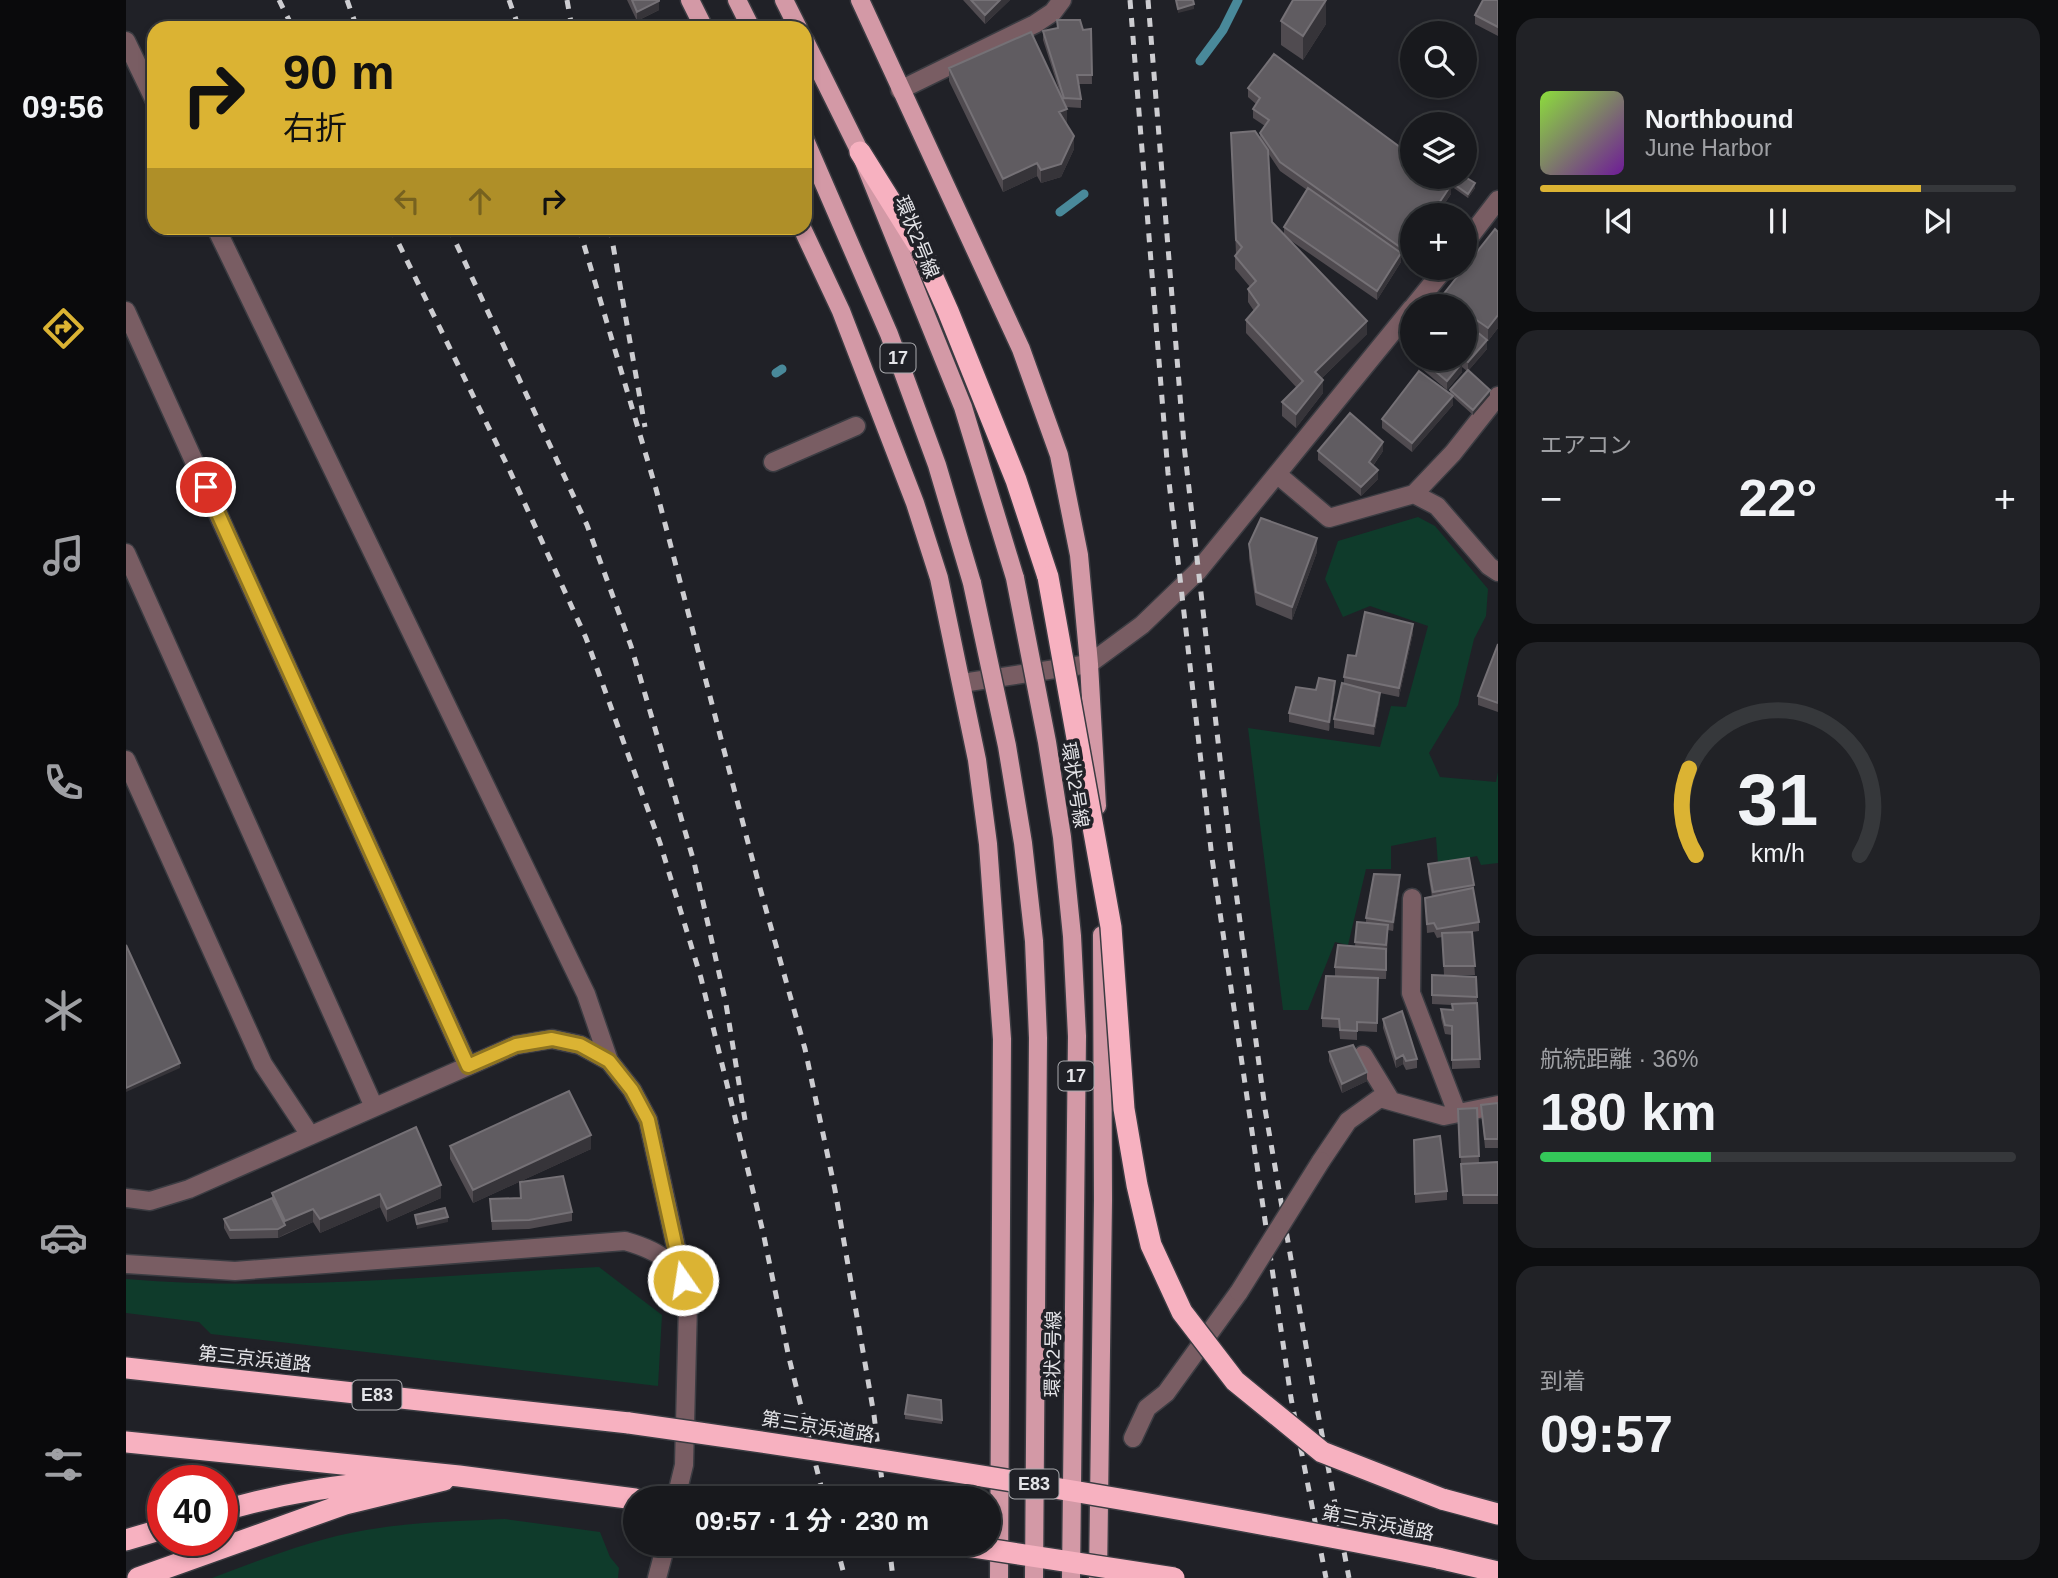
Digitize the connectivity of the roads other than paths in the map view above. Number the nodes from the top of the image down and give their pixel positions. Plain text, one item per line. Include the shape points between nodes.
1 (690, 0) edge
2 (737, 0) edge
3 (784, 0) edge
4 (848, 0) edge
5 (860, 0) edge
6 (1062, 0) edge
7 (700, 21) edge
8 (748, 21) edge
9 (794, 21) edge
10 (126, 41) edge
11 (812, 55) edge
12 (147, 84) edge
13 (900, 90) junction
14 (860, 152) junction
15 (812, 156) edge
16 (1498, 200) edge
17 (1477, 227) edge
18 (219, 235) edge
19 (805, 235) edge
20 (1435, 280) edge
21 (1424, 294) edge
22 (126, 311) edge
23 (1400, 323) edge
24 (1498, 396) edge
25 (856, 426) dead end
26 (773, 462) dead end
27 (1278, 475) junction
28 (1414, 494) junction
29 (126, 553) edge
30 (1498, 572) edge
31 (1089, 664) junction
32 (962, 683) junction
33 (126, 760) edge
34 (1412, 898) dead end
35 (1363, 1055) dead end
36 (609, 1061) junction
37 (468, 1066) junction
38 (1391, 1101) junction
39 (1498, 1105) edge
40 (374, 1107) junction
41 (1457, 1113) junction
42 (310, 1135) junction
43 (126, 1198) edge
44 (126, 1264) edge
45 (683, 1280) junction
46 (126, 1368) edge
47 (1133, 1438) dead end
48 (126, 1442) edge
49 (460, 1476) junction
50 (679, 1486) edge
51 (623, 1497) edge
52 (238, 1506) edge
53 (1498, 1514) edge
54 (147, 1534) edge
55 (126, 1540) edge
56 (1001, 1551) edge
57 (663, 1556) edge
58 (1498, 1572) edge
59 (138, 1578) edge
60 (657, 1578) edge
61 (999, 1578) edge
62 (1034, 1578) edge
63 (1072, 1578) edge
64 (1098, 1578) edge
65 (1174, 1578) edge

1 - 7 main road
2 - 8 main road
3 - 9 main road
4 - 13 main road
5 - 13 main road
6 - 13 street via 1035,24
10 - 12 street
11 - 14 main road, 環状2号線 / 17
13 - 31 main road via 1021,349 1059,454 1079,555
14 - 53 highway, bridge via 919,248 948,311 1016,480 1048,577 1111,927 1124,1109 1151,1245 1182,1312 1235,1381 1322,1452 1442,1499
14 - 63 main road, 環状2号線 / 17, bridge via 963,407 1015,578 1062,838 1077,1050
15 - 62 main road, 環状2号線 / 17, bridge via 889,334 937,465 972,583 1023,843 1038,1038
16 - 17 street
18 - 36 street via 586,994
19 - 32 main road via 841,310 915,503 939,578
20 - 21 street
22 - 37 street
23 - 27 street
24 - 28 street
25 - 26 street
27 - 28 street via 1329,518
27 - 31 street via 1198,570 1142,625
28 - 30 street via 1437,506
29 - 40 street
31 - 32 street
31 - 64 main road via 1104,1039
32 - 61 main road via 988,844 1002,1039
33 - 42 street via 263,1064
34 - 41 street via 1411,993
35 - 38 street
36 - 37 street via 580,1045 552,1039 516,1045
36 - 45 street via 648,1120
37 - 40 street
38 - 41 street via 1444,1116
38 - 47 street, bridge via 1380,1098 1348,1121 1239,1292 1166,1392 1147,1408
39 - 41 street
40 - 42 street
42 - 43 street via 189,1189 149,1201
44 - 45 street via 235,1271 625,1241 648,1248 670,1263
45 - 50 street via 688,1304 684,1465
46 - 58 highway, 第三京浜道路 / E83, bridge via 780,1444 1306,1531
48 - 49 highway
49 - 51 highway
49 - 52 highway via 337,1485
49 - 59 highway via 345,1504
54 - 55 highway
56 - 65 highway, bridge
57 - 60 street

